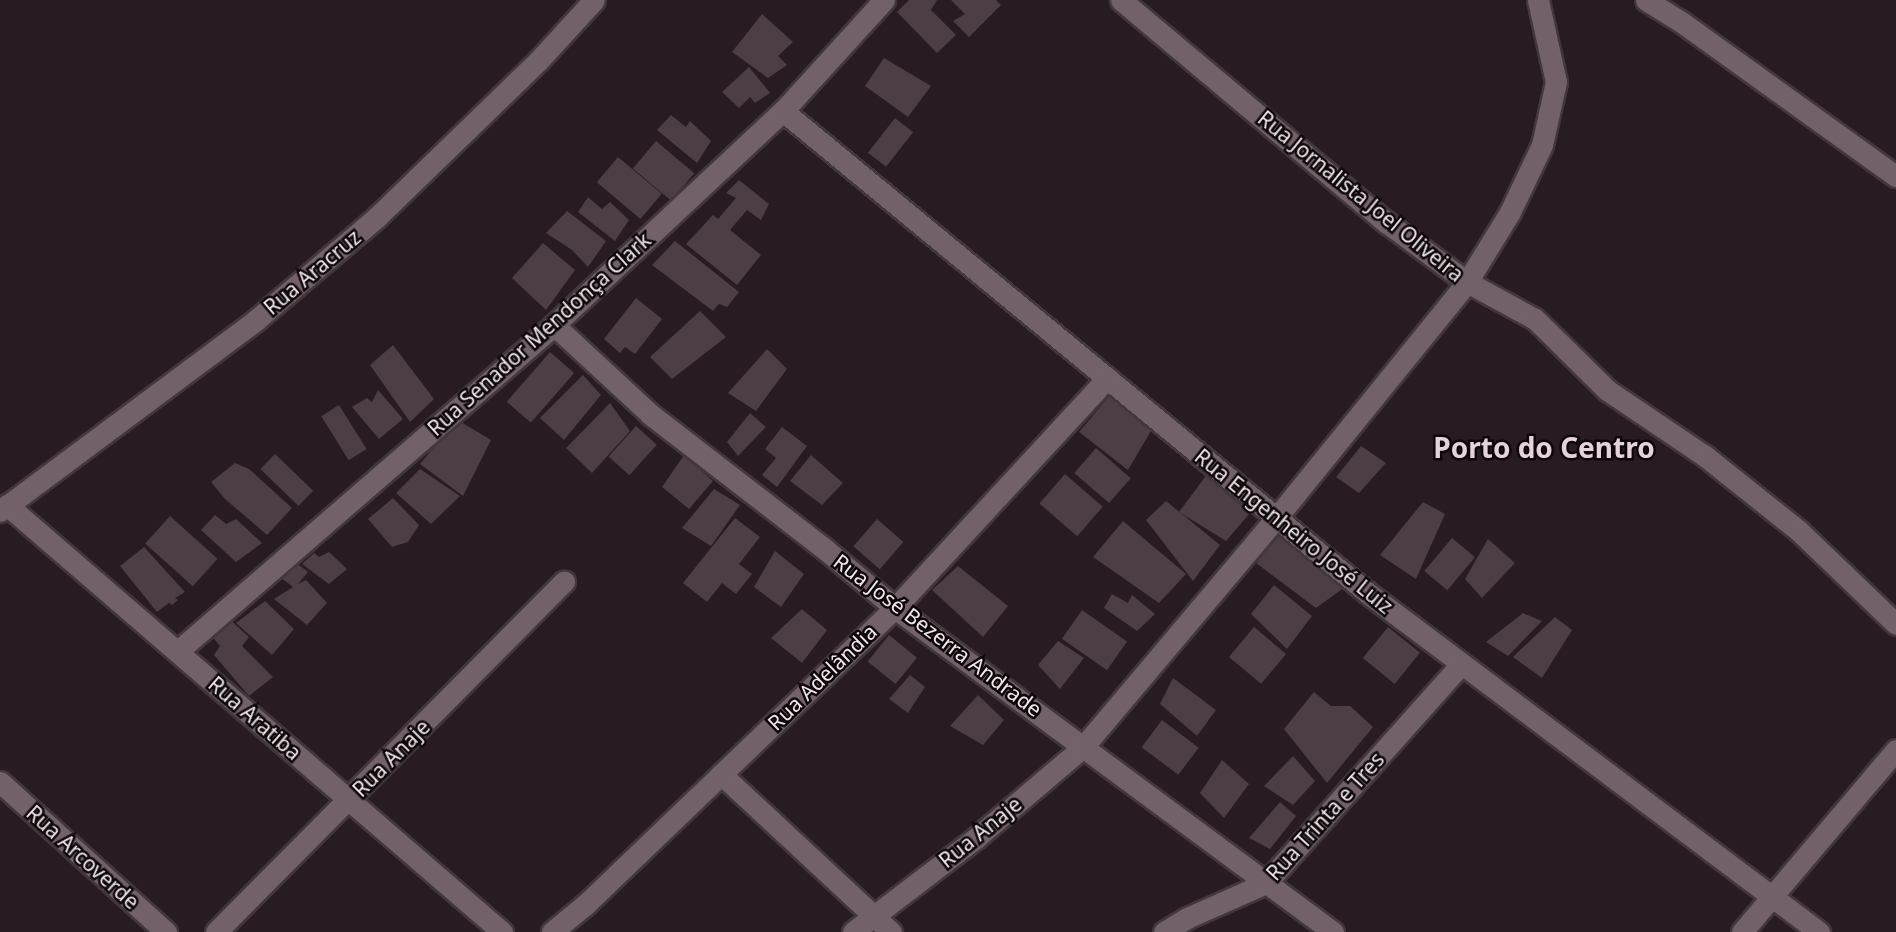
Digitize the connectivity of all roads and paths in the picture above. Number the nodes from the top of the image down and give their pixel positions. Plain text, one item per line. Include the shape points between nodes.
1 (594, 0) edge
2 (884, 0) edge
3 (1121, 0) edge
4 (1538, 0) edge
5 (1646, 0) edge
6 (783, 111) junction
7 (1896, 176) edge
8 (1467, 282) junction
9 (554, 325) junction
10 (1107, 378) junction
11 (4, 508) edge
12 (1277, 517) junction
13 (564, 582) dead end
14 (895, 608) junction
15 (1896, 624) edge
16 (178, 651) junction
17 (1461, 664) junction
18 (1084, 746) junction
19 (1896, 750) edge
20 (721, 774) junction
21 (0, 782) edge
22 (349, 800) junction
23 (1266, 883) junction
24 (1769, 898) junction
25 (874, 916) junction
26 (166, 932) edge
27 (216, 932) edge
28 (502, 932) edge
29 (552, 932) edge
30 (852, 932) edge
31 (891, 932) edge
32 (1164, 932) edge
33 (1333, 932) edge
34 (1742, 932) edge
35 (1819, 932) edge

1 - 11 street, Rua Aracruz via 539,60 377,217 256,320
2 - 6 street, Rua Senador Mendonça Clark
3 - 8 street, Rua Jornalista Joel Oliveira via 1386,222
4 - 8 street, Rua Anaje via 1556,82 1542,145 1510,212
5 - 7 street
6 - 9 street, Rua Senador Mendonça Clark
6 - 10 street, Rua Engenheiro José Luiz
8 - 12 street, Rua Anaje
8 - 15 street, Rua Jornalista Joel Oliveira via 1535,319 1607,390 1705,456 1799,531
9 - 14 street, Rua José Bezerra Andrade via 650,414
9 - 16 street, Rua Senador Mendonça Clark
10 - 12 street, Rua Engenheiro José Luiz
10 - 14 street, Rua Adelândia
11 - 16 street, Rua Aratiba
12 - 17 street, Rua Engenheiro José Luiz
12 - 18 street, Rua Anaje
13 - 22 street, Rua Anaje
14 - 18 street, Rua José Bezerra Andrade
14 - 20 street, Rua Adelândia
16 - 22 street, Rua Aratiba
17 - 23 street, Rua Trinta e Tres
17 - 24 street, Rua Engenheiro José Luiz
18 - 23 street, Rua José Bezerra Andrade
18 - 25 street, Rua Anaje via 976,838
19 - 24 street
20 - 25 street
20 - 29 street, Rua Adelândia
21 - 26 street, Rua Arcoverde
22 - 27 street, Rua Anaje
22 - 28 street, Rua Aratiba
23 - 32 street, Rua Trinta e Tres
23 - 33 street, Rua José Bezerra Andrade
24 - 34 street
24 - 35 street, Rua Engenheiro José Luiz
25 - 30 street, Rua Anaje
25 - 31 street

